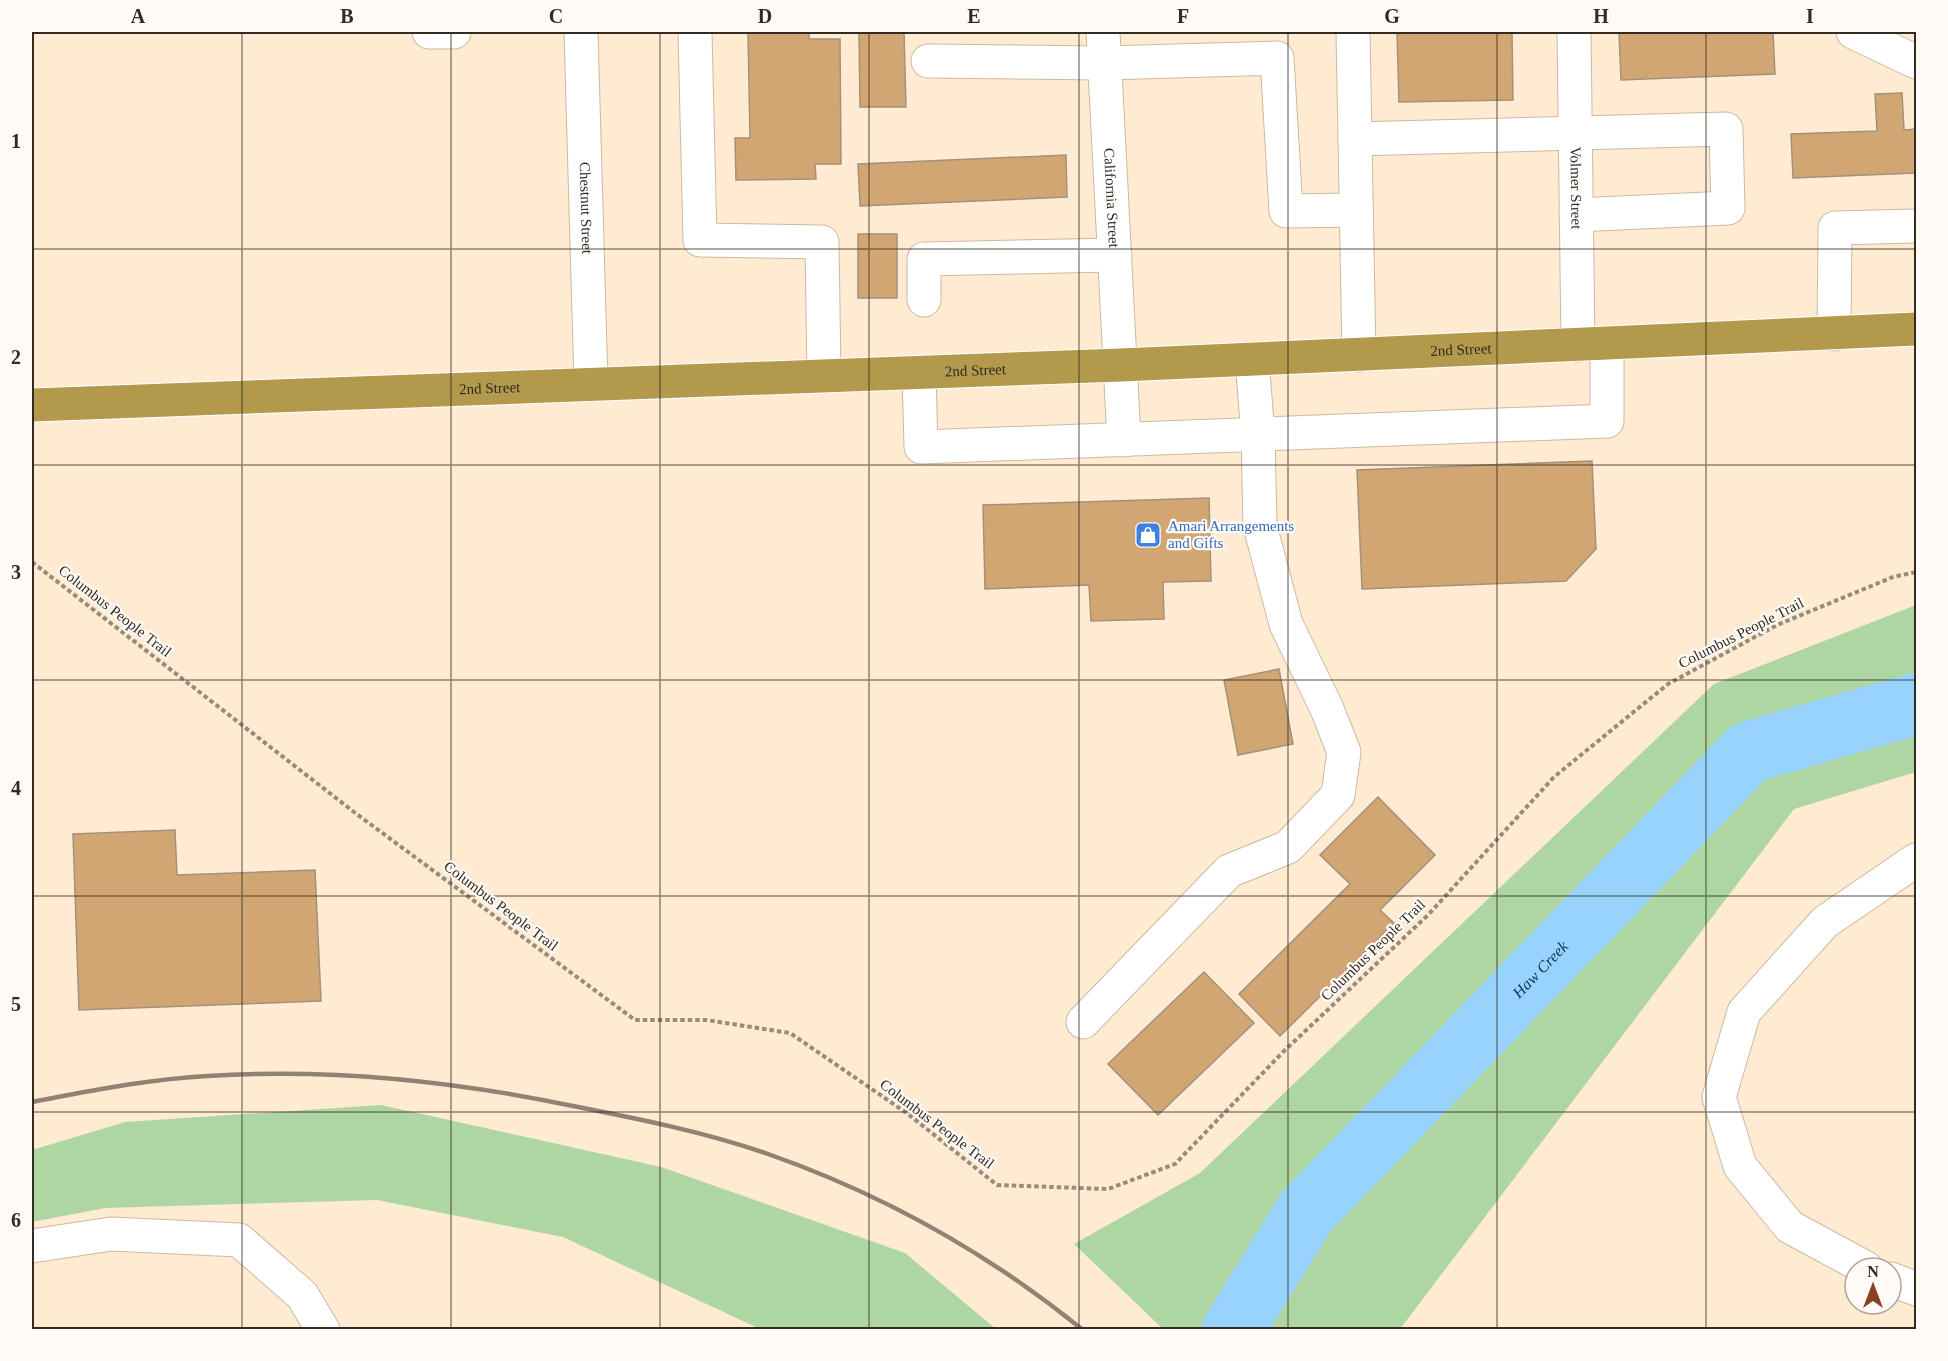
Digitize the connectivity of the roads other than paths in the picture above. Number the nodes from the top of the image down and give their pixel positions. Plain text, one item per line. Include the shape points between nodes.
1 (429, 32) edge
2 (454, 32) edge
3 (581, 32) edge
4 (695, 32) edge
5 (1353, 32) edge
6 (1574, 32) edge
7 (1853, 32) edge
8 (1104, 47) edge
9 (928, 61) dead end
10 (1917, 62) edge
11 (1575, 134) junction
12 (1355, 139) junction
13 (1356, 210) junction
14 (1576, 215) junction
15 (1917, 226) edge
16 (1115, 255) junction
17 (924, 300) dead end
18 (1917, 328) edge
19 (1834, 334) junction
20 (1592, 344) junction
21 (1359, 355) junction
22 (1252, 360) junction
23 (1120, 365) junction
24 (919, 373) junction
25 (824, 375) junction
26 (591, 384) junction
27 (32, 405) edge
28 (1257, 435) junction
29 (1125, 440) junction
30 (1917, 860) edge
31 (1083, 1022) dead end
32 (32, 1246) edge
33 (1844, 1256) edge
34 (323, 1329) edge

1 - 2 street
3 - 26 street, Chestnut Street
4 - 25 street via 700,240 822,242
5 - 12 street
6 - 11 street, Volmer Street
7 - 10 street
8 - 9 street
8 - 13 street via 1277,58 1286,211
8 - 16 street, California Street
11 - 12 street
11 - 14 street, Volmer Street
11 - 14 street via 1726,129 1728,208
12 - 13 street
13 - 21 street
14 - 20 street, Volmer Street
15 - 19 street via 1835,228
16 - 17 street via 924,259
16 - 23 street, California Street
18 - 19 highway, 2nd Street
19 - 20 highway, 2nd Street
20 - 21 highway, 2nd Street
20 - 28 street, Volmer Street via 1607,421
21 - 22 highway, 2nd Street
22 - 23 highway, 2nd Street
22 - 28 street
23 - 24 highway, 2nd Street
23 - 29 street, California Street
24 - 25 highway, 2nd Street
24 - 29 street via 921,447
25 - 26 highway, 2nd Street
26 - 27 highway, 2nd Street
28 - 29 street
28 - 31 street via 1260,526 1286,624 1344,752 1338,795 1288,847 1228,871
30 - 33 street via 1825,922 1744,1012 1719,1097 1740,1166 1790,1227
32 - 34 street via 111,1234 239,1240 302,1295

